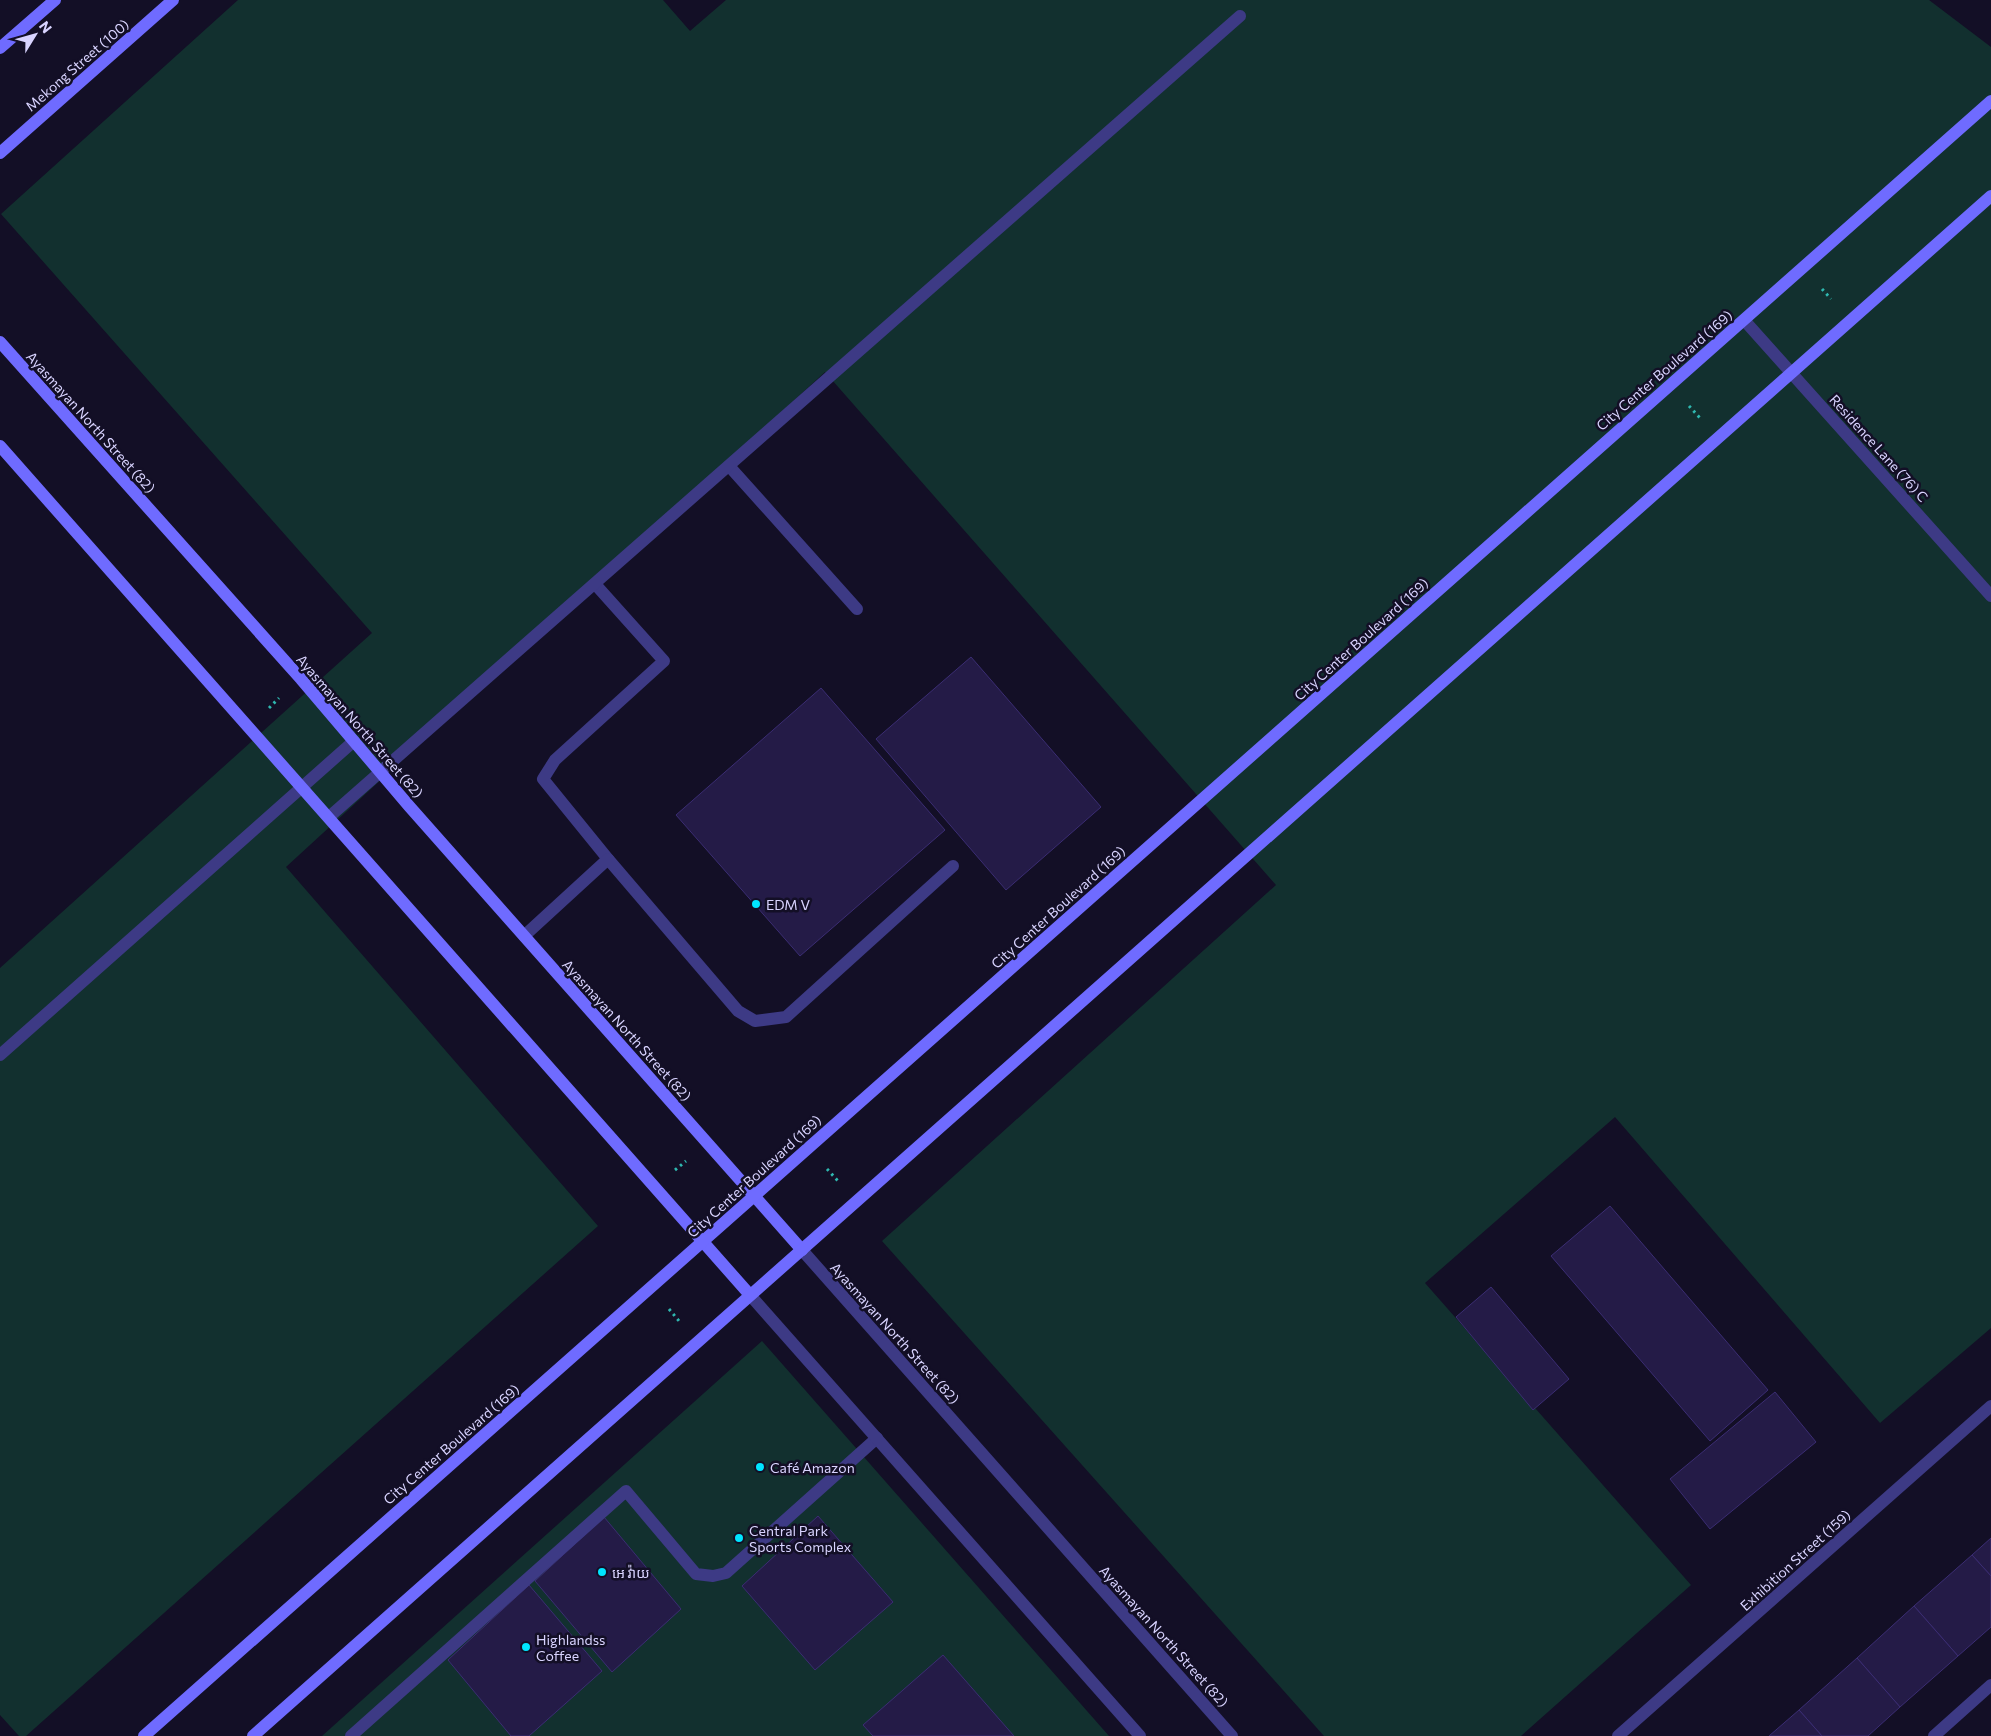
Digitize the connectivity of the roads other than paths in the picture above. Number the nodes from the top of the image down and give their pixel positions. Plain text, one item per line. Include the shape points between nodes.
1 (54, 0) edge
2 (173, 0) edge
3 (1240, 16) dead end
4 (0, 48) edge
5 (1991, 100) edge
6 (0, 153) edge
7 (1991, 196) edge
8 (1744, 320) junction
9 (0, 342) edge
10 (1791, 373) junction
11 (0, 446) edge
12 (729, 466) junction
13 (595, 584) junction
14 (1991, 596) edge
15 (857, 609) dead end
16 (354, 741) junction
17 (380, 773) junction
18 (302, 786) junction
19 (329, 817) junction
20 (608, 859) junction
21 (953, 866) dead end
22 (524, 936) junction
23 (0, 1056) edge
24 (754, 1196) junction
25 (703, 1242) junction
26 (802, 1250) junction
27 (750, 1295) junction
28 (1991, 1406) edge
29 (877, 1438) junction
30 (1991, 1685) edge
31 (144, 1736) edge
32 (253, 1736) edge
33 (351, 1736) edge
34 (1140, 1736) edge
35 (1232, 1736) edge
36 (1618, 1736) edge
37 (1934, 1736) edge

1 - 4 main road
2 - 6 main road, Mekong Street (100)
3 - 12 street
5 - 8 main road, City Center Boulevard (169)
7 - 10 main road
8 - 10 street, Residence Lane (76) C
8 - 24 main road, City Center Boulevard (169)
9 - 16 main road, Ayasmayan North Street (82)
10 - 14 street, Residence Lane (76) C
10 - 26 main road
11 - 18 main road
12 - 13 street
12 - 15 street
13 - 17 street
13 - 20 street via 664,661 555,760 543,779
16 - 17 main road, Ayasmayan North Street (82)
16 - 18 street
17 - 19 street
17 - 22 main road, Ayasmayan North Street (82)
18 - 19 main road
18 - 23 street
19 - 25 main road
20 - 21 street via 738,1011 755,1021 786,1017
20 - 22 street
22 - 24 main road, Ayasmayan North Street (82)
24 - 25 main road, City Center Boulevard (169)
24 - 26 main road, Ayasmayan North Street (82)
25 - 27 main road
25 - 31 main road, City Center Boulevard (169)
26 - 27 main road
26 - 35 street, Ayasmayan North Street (82)
27 - 29 street
27 - 32 main road
28 - 36 street, Exhibition Street (159)
29 - 33 street via 726,1573 713,1576 696,1574 626,1491
29 - 34 street
30 - 37 street

